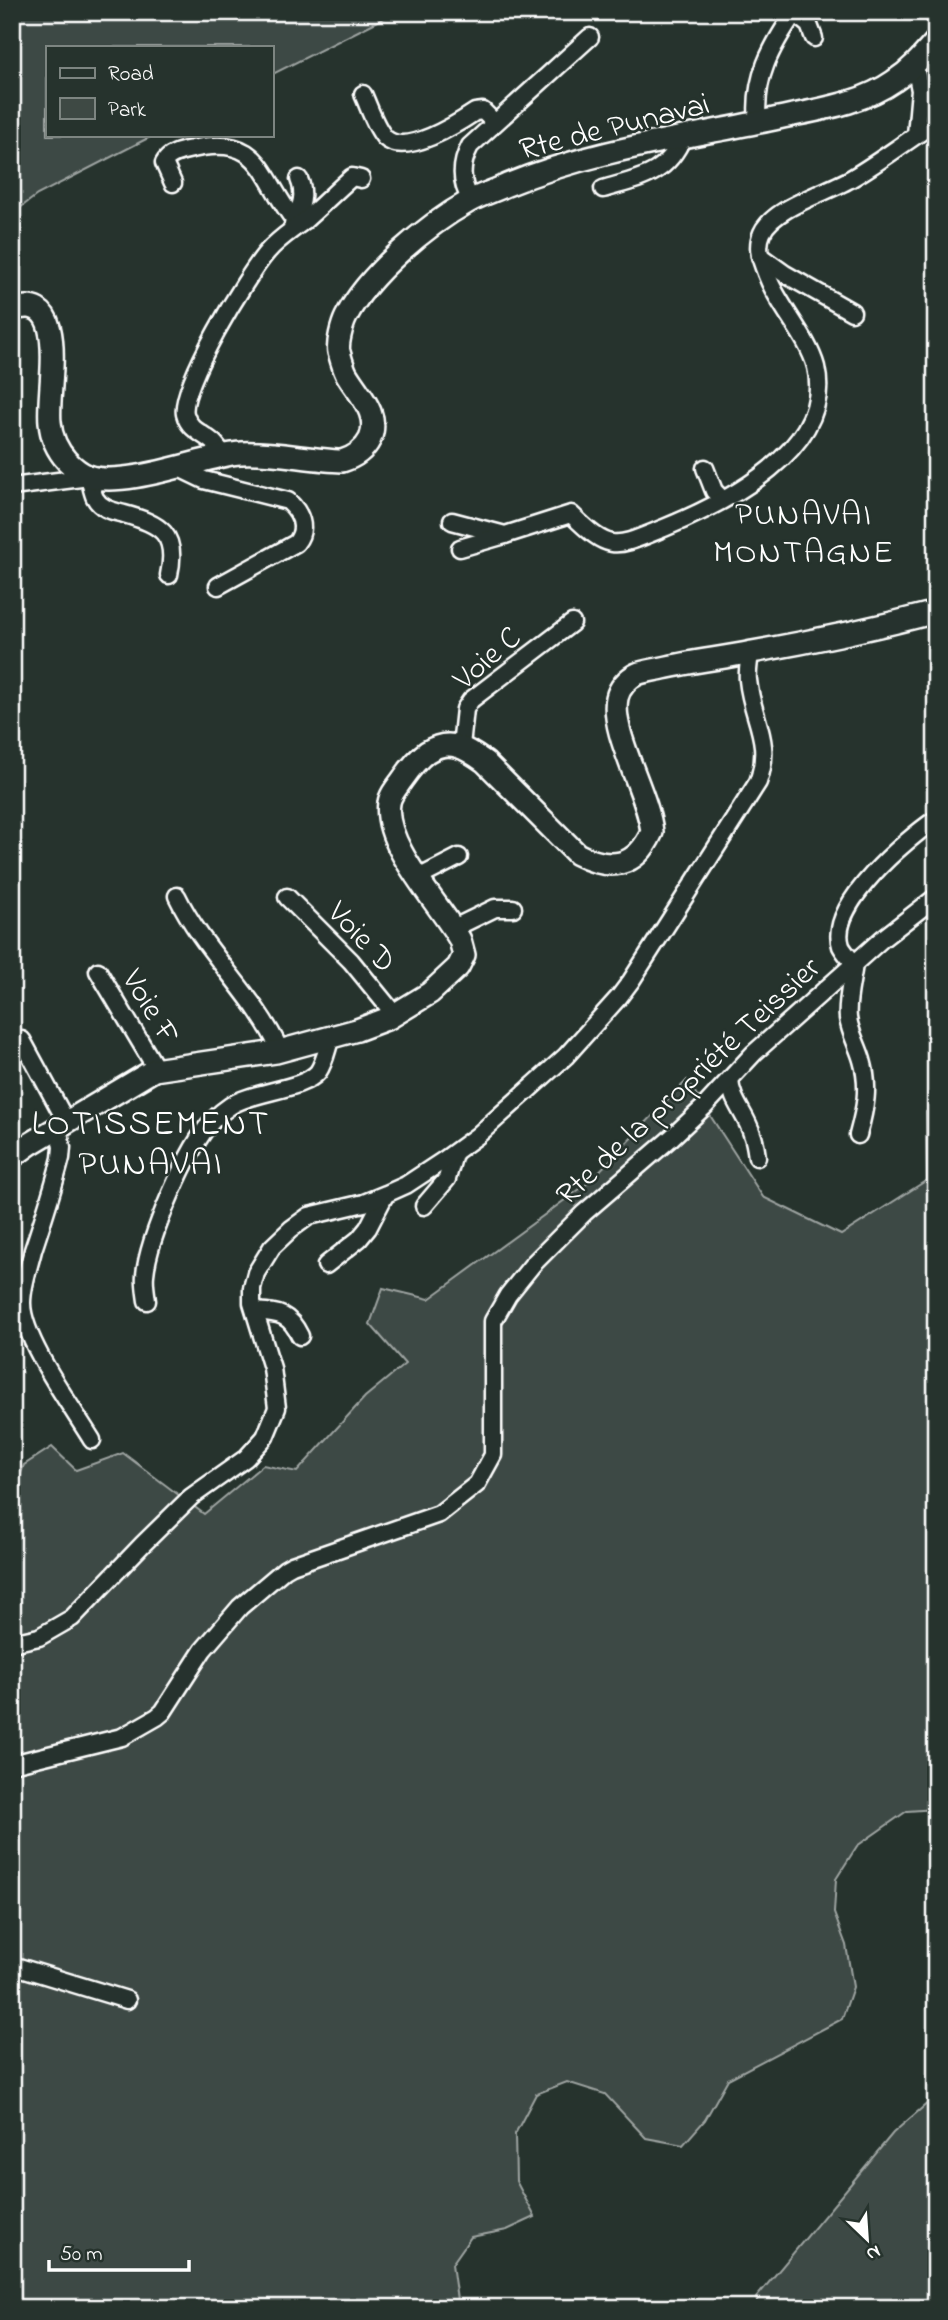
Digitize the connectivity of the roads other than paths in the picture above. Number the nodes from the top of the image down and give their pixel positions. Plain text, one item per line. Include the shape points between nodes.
1 (794, 13) edge
2 (590, 37) dead end
3 (814, 38) dead end
4 (936, 41) edge
5 (915, 66) junction
6 (363, 94) dead end
7 (494, 122) junction
8 (758, 122) junction
9 (936, 122) edge
10 (916, 135) junction
11 (683, 137) junction
12 (299, 179) dead end
13 (360, 179) dead end
14 (173, 183) dead end
15 (603, 189) dead end
16 (471, 200) junction
17 (294, 224) junction
18 (760, 256) junction
19 (12, 310) edge
20 (852, 312) dead end
21 (225, 456) junction
22 (177, 467) junction
23 (705, 468) dead end
24 (89, 477) junction
25 (12, 486) edge
26 (722, 499) junction
27 (452, 521) dead end
28 (505, 535) junction
29 (460, 548) dead end
30 (169, 575) dead end
31 (218, 586) dead end
32 (936, 612) edge
33 (572, 623) dead end
34 (750, 653) junction
35 (461, 746) junction
36 (936, 819) edge
37 (459, 858) dead end
38 (418, 878) junction
39 (177, 896) dead end
40 (287, 897) dead end
41 (936, 897) edge
42 (513, 908) dead end
43 (454, 928) junction
44 (854, 964) junction
45 (98, 971) dead end
46 (395, 1015) junction
47 (331, 1037) junction
48 (22, 1040) dead end
49 (280, 1050) junction
50 (157, 1070) junction
51 (730, 1080) junction
52 (63, 1125) junction
53 (858, 1135) dead end
54 (454, 1154) junction
55 (12, 1157) edge
56 (757, 1157) dead end
57 (384, 1195) junction
58 (424, 1206) dead end
59 (326, 1265) dead end
60 (148, 1301) dead end
61 (255, 1311) junction
62 (300, 1336) dead end
63 (92, 1440) dead end
64 (12, 1643) edge
65 (12, 1764) edge
66 (12, 1965) edge
67 (127, 2000) dead end

1 - 3 street via 809,25
1 - 8 street via 767,59 757,88
2 - 7 street
4 - 5 main road, Rte de Punavai
5 - 8 main road, Rte de Punavai via 873,93
5 - 10 street via 920,90
6 - 7 street via 386,138 397,144 424,140 475,112 483,111
7 - 16 street via 463,160 462,176
8 - 11 main road, Rte de Punavai
9 - 10 street
10 - 18 street via 851,179 775,219 763,231
11 - 15 street via 662,168
11 - 16 main road, Rte de Punavai via 549,168
12 - 17 street via 303,200
13 - 17 street via 352,177
14 - 17 street via 164,163 170,156 209,145 246,152 259,162
16 - 21 main road, Rte de Punavai via 394,258 370,282 346,318 338,349 372,420 372,432 361,452 342,461 239,452
17 - 21 street via 266,253 243,288 186,394 188,424
18 - 20 street
18 - 26 street via 773,290 815,365 818,384 807,428 795,445 777,464
19 - 24 main road via 33,307 50,323 50,424 65,458
21 - 22 main road, Rte de Punavai
22 - 24 main road, Rte de Punavai via 127,477
22 - 31 street via 204,480 288,501 301,517 302,533 296,542
23 - 26 street
24 - 25 street
24 - 30 street via 101,505 138,518 169,539 174,555
26 - 28 street via 626,543 608,544 571,514
27 - 28 street
28 - 29 street
32 - 34 main road
33 - 35 street, Voie C via 471,700 465,709
34 - 35 main road via 637,674 620,689 616,699 622,736 652,832 642,849 624,863 593,862 577,854 485,762
34 - 54 street via 747,679 764,746 758,782 620,997 566,1056
35 - 38 main road via 446,745 427,753 406,773 389,802 391,830
36 - 44 street via 878,868 851,904 840,935
37 - 38 street
38 - 43 main road
39 - 49 street via 188,920 270,1029
40 - 46 street, Voie D via 351,961
41 - 44 street, Rte de la propriété Teissier
42 - 43 street via 495,908
43 - 46 main road via 464,955 458,967 430,993
44 - 51 street, Rte de la propriété Teissier
44 - 53 street via 848,1020 867,1083
45 - 50 street, Voie F
46 - 47 main road
47 - 49 main road
47 - 60 street via 320,1070 313,1076 232,1105 212,1120 198,1140 161,1217 145,1276
48 - 52 street
49 - 50 main road
50 - 52 main road
51 - 56 street via 730,1091 753,1135
51 - 65 street, Rte de la propriété Teissier via 584,1213 508,1295 493,1321 493,1455 472,1490 431,1517 285,1569 240,1607 203,1650 163,1712 129,1734
52 - 55 main road
52 - 63 street via 61,1158 22,1303 27,1326 47,1367
54 - 57 street
54 - 58 street via 447,1179
57 - 59 street via 359,1240
57 - 61 street via 309,1216 291,1229 272,1247 256,1273
61 - 62 street via 288,1317
61 - 64 street via 272,1367 276,1408 265,1437 246,1458 191,1497 72,1618 39,1637
66 - 67 street

